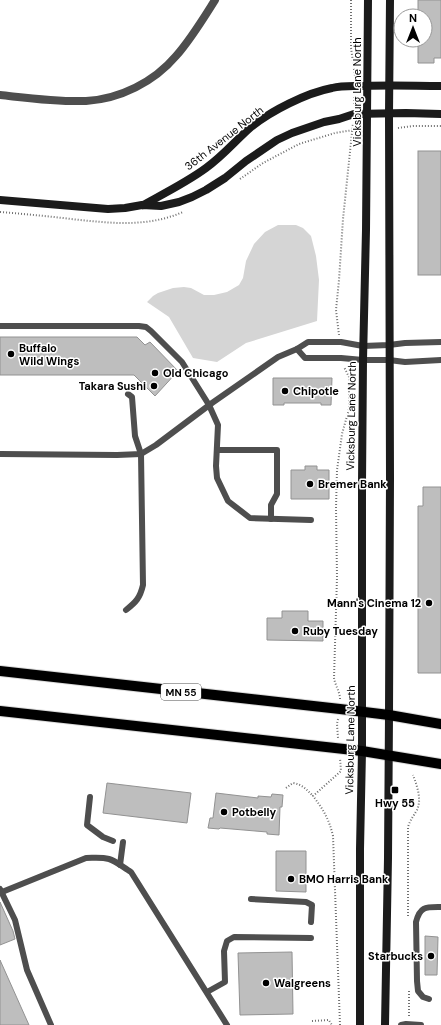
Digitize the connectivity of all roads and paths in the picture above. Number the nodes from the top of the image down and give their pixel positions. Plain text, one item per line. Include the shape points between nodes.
1 (215, 0) edge
2 (352, 0) edge
3 (368, 0) edge
4 (390, 0) edge
5 (389, 85) junction
6 (355, 86) junction
7 (368, 86) junction
8 (441, 86) edge
9 (0, 95) edge
10 (354, 114) junction
11 (368, 114) junction
12 (389, 114) junction
13 (441, 114) edge
14 (441, 126) edge
15 (406, 127) dead end
16 (0, 200) edge
17 (142, 205) junction
18 (0, 326) edge
19 (341, 342) junction
20 (441, 342) edge
21 (364, 346) junction
22 (389, 346) junction
23 (297, 349) junction
24 (341, 358) junction
25 (363, 360) junction
26 (389, 360) junction
27 (441, 360) edge
28 (128, 394) dead end
29 (209, 405) junction
30 (217, 450) junction
31 (0, 454) edge
32 (141, 454) junction
33 (271, 519) junction
34 (311, 520) dead end
35 (126, 610) dead end
36 (0, 671) edge
37 (340, 710) junction
38 (0, 711) edge
39 (362, 713) junction
40 (389, 716) junction
41 (441, 724) edge
42 (339, 749) junction
43 (362, 751) junction
44 (389, 755) junction
45 (441, 764) edge
46 (413, 775) dead end
47 (286, 788) dead end
48 (313, 796) junction
49 (90, 797) dead end
50 (113, 840) dead end
51 (123, 842) dead end
52 (120, 865) junction
53 (1, 890) edge
54 (252, 899) dead end
55 (441, 907) edge
56 (311, 922) dead end
57 (408, 923) dead end
58 (311, 938) dead end
59 (409, 985) dead end
60 (207, 992) junction
61 (429, 999) dead end
62 (312, 1021) dead end
63 (409, 1024) edge
64 (51, 1025) edge
65 (228, 1025) edge
66 (332, 1025) edge
67 (340, 1025) edge
68 (360, 1025) edge
69 (385, 1025) edge
70 (401, 1025) edge
71 (421, 1025) edge

1 - 9 street via 176,57 136,88 111,97 87,101
2 - 6 path
3 - 7 main road, Vicksburg Lane North
4 - 5 main road
5 - 7 main road, 36th Avenue North
5 - 8 main road, 36th Avenue North
5 - 12 main road
6 - 7 main road, 36th Avenue North
6 - 10 path
6 - 17 main road, 36th Avenue North via 322,90 288,104 252,126 196,175
7 - 11 main road, Vicksburg Lane North
10 - 11 main road, 36th Avenue North
10 - 17 main road, 36th Avenue North via 292,133 192,197 162,206
10 - 19 path via 336,310
11 - 12 main road, 36th Avenue North
11 - 21 main road, Vicksburg Lane North
12 - 13 main road, 36th Avenue North
12 - 22 main road
14 - 15 path
16 - 17 main road, 36th Avenue North via 108,209
18 - 29 lane via 146,327 182,362
19 - 21 lane
19 - 23 lane via 308,342
20 - 22 lane
21 - 22 lane
21 - 25 main road, Vicksburg Lane North
22 - 26 main road
23 - 24 lane via 305,358
23 - 29 lane via 278,357
24 - 25 lane
24 - 37 path via 349,377 349,409 342,434 337,470 334,678 340,694
25 - 26 lane
25 - 39 main road, Vicksburg Lane North
26 - 27 lane
26 - 40 main road
28 - 32 lane via 132,397 135,436
29 - 30 lane via 218,425
29 - 32 lane
30 - 33 lane via 217,478 228,501 250,518
30 - 33 lane via 277,450 277,494 271,505
31 - 32 lane
32 - 35 lane via 143,585 136,602
33 - 34 lane
36 - 37 main road, MN 55
37 - 39 main road, MN 55
37 - 42 path via 337,724
38 - 42 main road
39 - 40 main road, MN 55
39 - 43 main road, Vicksburg Lane North
40 - 41 main road, MN 55
40 - 44 main road
42 - 43 main road
42 - 48 path via 341,771
43 - 44 main road
43 - 68 main road, Vicksburg Lane North
44 - 45 main road
44 - 69 main road
46 - 57 path via 419,798 417,810 408,827
47 - 48 path via 293,783 298,784
48 - 67 path via 327,816 333,836
49 - 50 lane via 87,825 103,837
51 - 52 lane
52 - 53 lane via 110,860 86,858
52 - 60 lane via 131,872
53 - 64 lane via 15,920 27,970
54 - 56 lane via 306,902 312,905
55 - 61 lane via 421,910 416,922 418,991
58 - 60 lane via 234,937 227,941 224,951 226,982
59 - 63 path
60 - 65 lane
62 - 66 path via 329,1020
63 - 70 lane
63 - 71 lane

